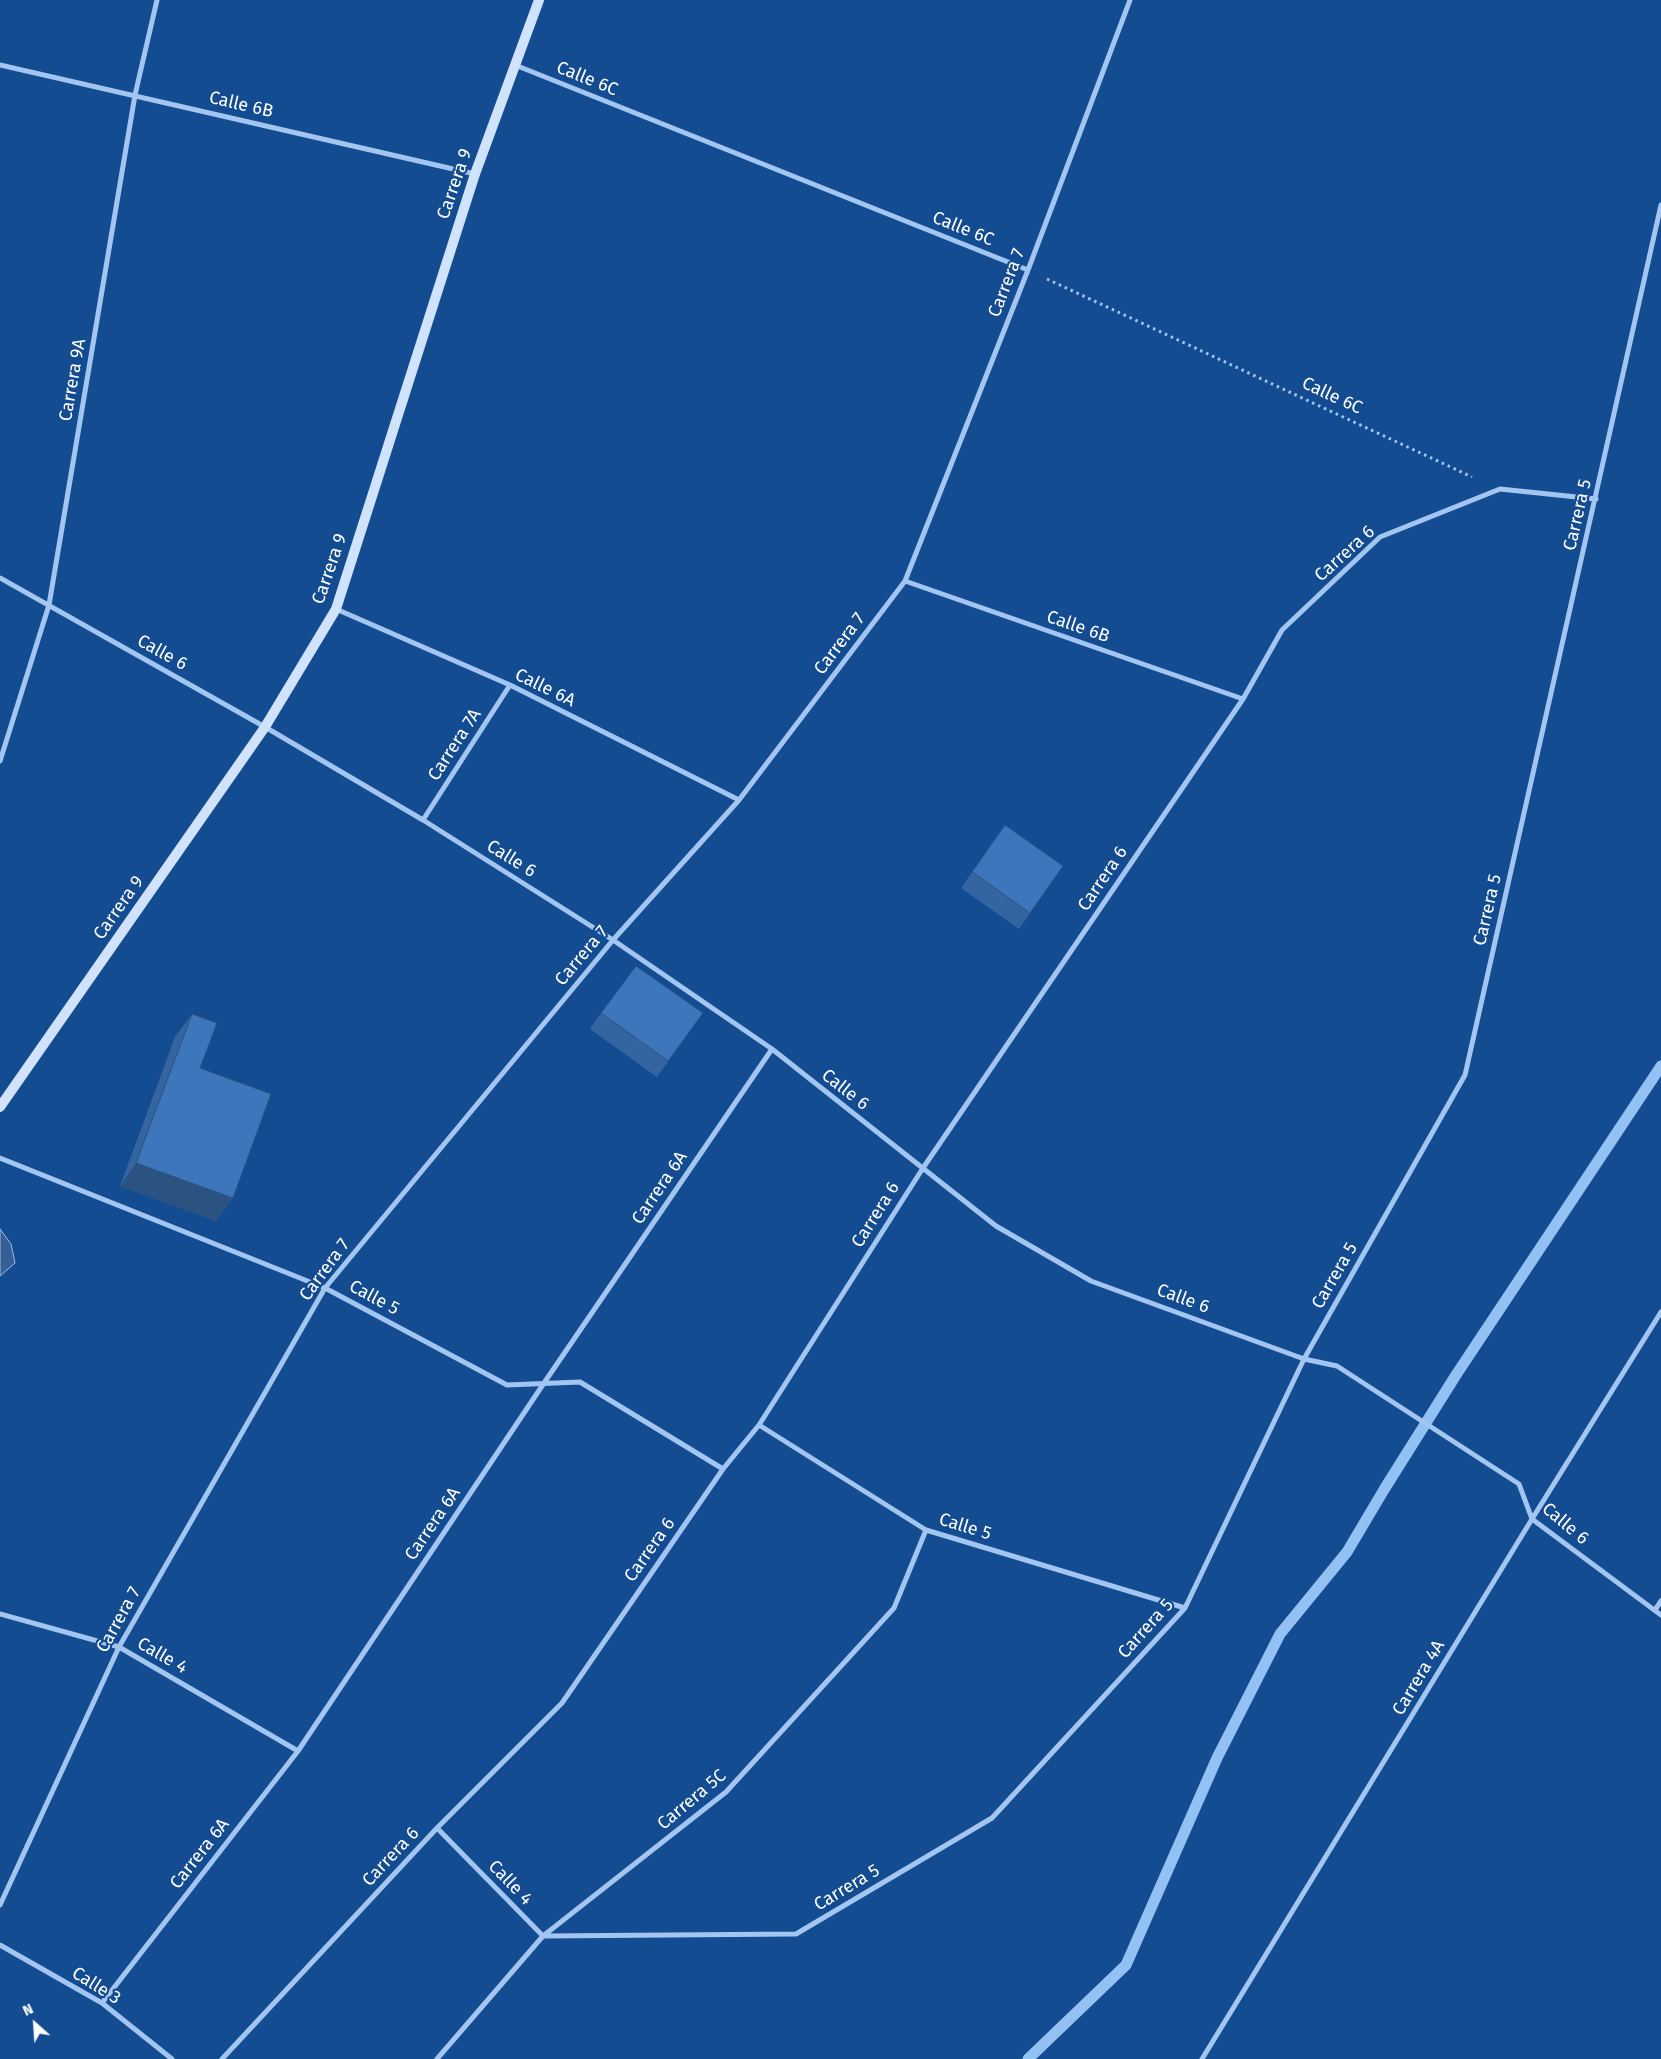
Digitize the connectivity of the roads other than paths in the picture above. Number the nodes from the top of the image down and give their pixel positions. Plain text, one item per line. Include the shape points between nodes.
1 (157, 0) edge
2 (539, 0) edge
3 (1130, 0) edge
4 (0, 65) edge
5 (515, 65) junction
6 (135, 95) junction
7 (475, 174) junction
8 (1661, 205) edge
9 (1028, 270) junction
10 (1596, 499) junction
11 (0, 578) edge
12 (905, 581) junction
13 (49, 605) junction
14 (336, 609) junction
15 (510, 685) junction
16 (1243, 699) junction
17 (265, 727) junction
18 (0, 761) edge
19 (739, 800) junction
20 (423, 820) junction
21 (613, 940) junction
22 (772, 1049) junction
23 (0, 1107) edge
24 (0, 1158) edge
25 (923, 1168) junction
26 (325, 1288) junction
27 (1661, 1312) edge
28 (1304, 1359) junction
29 (544, 1383) junction
30 (760, 1425) junction
31 (723, 1469) junction
32 (1532, 1519) junction
33 (926, 1530) junction
34 (1661, 1601) edge
35 (1185, 1608) junction
36 (1655, 1610) junction
37 (0, 1614) edge
38 (1661, 1615) edge
39 (119, 1647) junction
40 (298, 1751) junction
41 (437, 1828) junction
42 (0, 1905) edge
43 (543, 1936) junction
44 (0, 1945) edge
45 (102, 2003) junction
46 (172, 2059) edge
47 (222, 2059) edge
48 (437, 2059) edge
49 (1202, 2059) edge

1 - 6 street, Carrera 9A
2 - 5 main road, Carrera 9
3 - 9 street, Carrera 7
4 - 6 street, Calle 6B
5 - 7 main road, Carrera 9
5 - 9 street, Calle 6C
6 - 7 street, Calle 6B
6 - 13 street, Carrera 9A
7 - 14 main road, Carrera 9
8 - 10 street, Carrera 5
9 - 12 street, Carrera 7
10 - 16 street, Carrera 6 via 1500,490 1380,537 1282,630
10 - 28 street, Carrera 5 via 1465,1075
11 - 13 street, Calle 6
12 - 16 street, Calle 6B
12 - 19 street, Carrera 7
13 - 17 street, Calle 6
13 - 18 street, Carrera 9A
14 - 15 street, Calle 6A
14 - 17 main road, Carrera 9
15 - 19 street, Calle 6A
15 - 20 street, Carrera 7A
16 - 25 street, Carrera 6
17 - 20 street, Calle 6
17 - 23 main road, Carrera 9
19 - 21 street, Carrera 7
20 - 21 street, Calle 6
21 - 22 street, Calle 6
21 - 26 street, Carrera 7
22 - 25 street, Calle 6
22 - 29 street, Carrera 6A
24 - 26 street, Calle 5
25 - 28 street, Calle 6 via 996,1226 1091,1281
25 - 30 street, Carrera 6
26 - 29 street, Calle 5 via 506,1385
26 - 39 street, Carrera 7
27 - 32 street, Carrera 4A
28 - 32 street, Calle 6 via 1337,1366 1519,1484
28 - 35 street, Carrera 5
29 - 31 street, Calle 5 via 580,1382
29 - 40 street, Carrera 6A
30 - 31 street, Carrera 6
30 - 33 street, Calle 5
31 - 41 street, Carrera 6 via 562,1703
32 - 36 street, Calle 6
32 - 49 street, Carrera 4A
33 - 35 street, Calle 5
33 - 43 street, Carrera 5C via 894,1608 726,1792
34 - 36 street
35 - 43 street, Carrera 5 via 992,1818 796,1934
36 - 38 street, Calle 6
37 - 39 street, Calle 4
39 - 40 street, Calle 4
39 - 42 street, Carrera 7
40 - 45 street, Carrera 6A
41 - 43 street, Calle 4
41 - 47 street, Carrera 6
43 - 48 street, Carrera 5C
44 - 45 street, Calle 3
45 - 46 street, Calle 3

